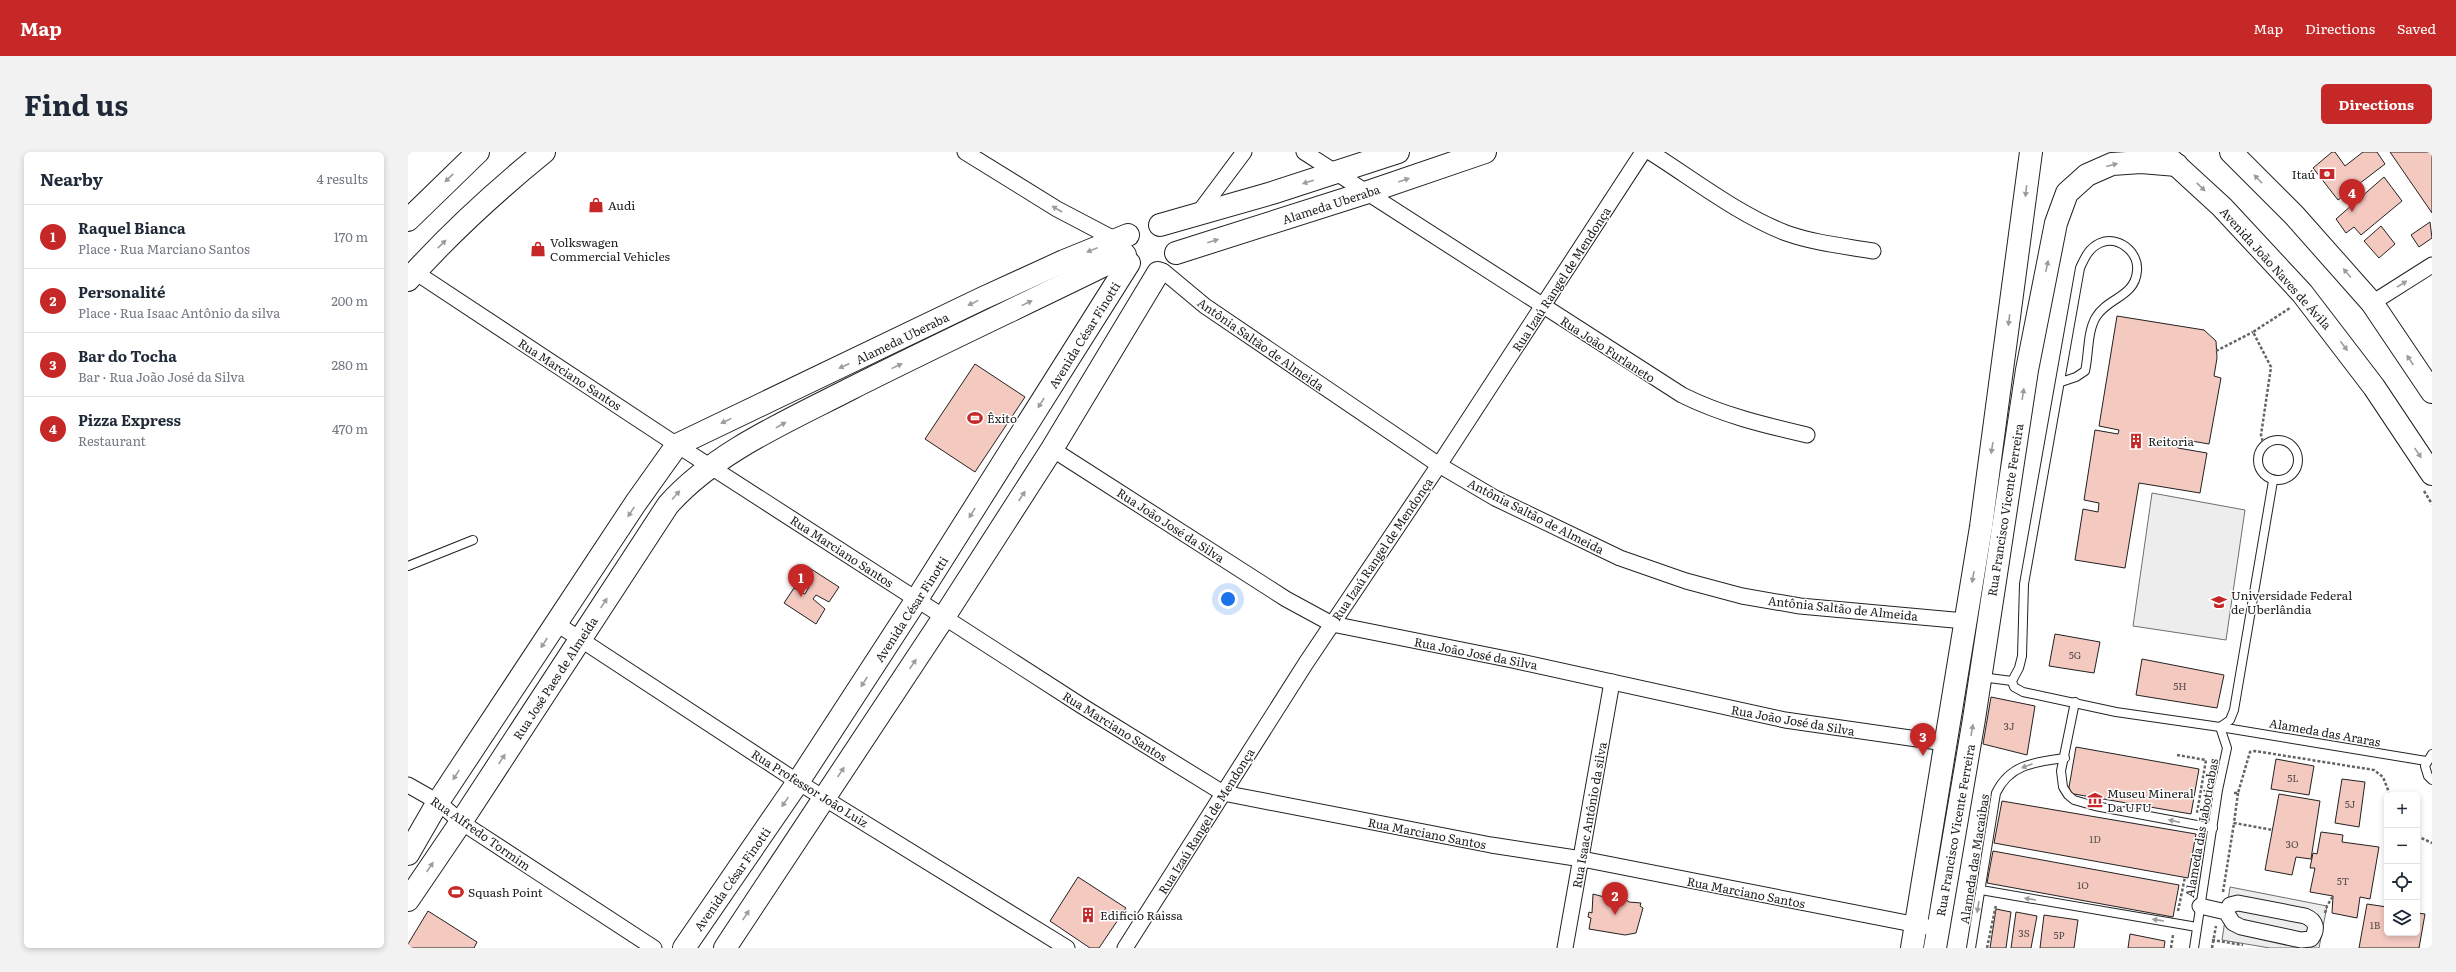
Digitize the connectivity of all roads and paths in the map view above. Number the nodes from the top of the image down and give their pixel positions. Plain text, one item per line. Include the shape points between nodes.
1 (478, 152) edge
2 (544, 152) edge
3 (965, 152) edge
4 (1244, 152) edge
5 (1304, 152) edge
6 (1398, 152) edge
7 (1485, 152) edge
8 (1643, 152) edge
9 (1650, 152) edge
10 (2031, 152) edge
11 (2231, 152) edge
12 (2169, 158) edge
13 (1338, 173) junction
14 (1368, 192) junction
15 (1198, 215) junction
16 (408, 220) edge
17 (1160, 225) junction
18 (1124, 248) junction
19 (1873, 250) dead end
20 (1176, 253) junction
21 (2432, 265) edge
22 (1161, 272) junction
23 (412, 276) edge
24 (2297, 302) junction
25 (2372, 303) junction
26 (1543, 307) junction
27 (2253, 332) junction
28 (2216, 351) dead end
29 (2061, 382) junction
30 (2432, 392) edge
31 (1997, 417) junction
32 (2019, 418) junction
33 (1807, 435) dead end
34 (677, 445) junction
35 (2264, 446) junction
36 (1052, 449) junction
37 (1439, 465) junction
38 (712, 466) junction
39 (2427, 480) edge
40 (2273, 481) junction
41 (2432, 504) edge
42 (473, 540) dead end
43 (408, 566) edge
44 (917, 599) junction
45 (944, 616) junction
46 (1965, 621) junction
47 (557, 624) junction
48 (1332, 624) junction
49 (580, 640) junction
50 (1980, 677) junction
51 (2012, 681) junction
52 (1612, 682) junction
53 (2075, 702) junction
54 (2220, 726) junction
55 (1945, 743) junction
56 (2432, 754) edge
57 (2177, 755) dead end
58 (2065, 758) junction
59 (2426, 761) junction
60 (2432, 780) edge
61 (798, 782) junction
62 (408, 785) edge
63 (2389, 792) edge
64 (1223, 793) junction
65 (2234, 793) dead end
66 (2238, 793) junction
67 (824, 798) junction
68 (438, 802) junction
69 (2196, 820) dead end
70 (461, 822) junction
71 (2234, 823) junction
72 (2213, 828) junction
73 (2273, 830) dead end
74 (2420, 837) edge
75 (2432, 843) edge
76 (408, 854) edge
77 (1582, 859) junction
78 (2185, 877) dead end
79 (1981, 890) junction
80 (2223, 893) dead end
81 (408, 900) edge
82 (2200, 906) junction
83 (2226, 912) junction
84 (2177, 915) dead end
85 (1916, 924) junction
86 (2216, 924) dead end
87 (2197, 926) junction
88 (2174, 932) dead end
89 (1937, 938) edge
90 (2212, 940) junction
91 (2250, 947) dead end
92 (654, 948) edge
93 (684, 948) edge
94 (725, 948) edge
95 (1067, 948) edge
96 (1125, 948) edge
97 (1566, 948) edge
98 (1912, 948) edge
99 (1971, 948) edge
100 (2171, 948) edge
101 (2194, 948) edge
102 (2212, 948) edge

1 -> 16 main road
23 -> 2 main road via 508,182
18 -> 3 street
4 - 15 street
5 - 13 street, Rua João Furlaneto
6 - 13 main road, Alameda Uberaba
14 -> 7 main road, Alameda Uberaba
8 - 26 street, Rua Izaú Rangel de Mendonça
9 - 19 street via 1743,212 1785,233 1804,239
10 -> 31 main road, Rua Francisco Vicente Ferreira
25 -> 11 main road via 2300,221
12 -> 24 main road, Avenida João Naves de Ávila via 2222,207
32 -> 12 main road, Rua Francisco Vicente Ferreira via 2056,223 2067,193 2087,175 2112,164
13 - 14 street, Rua João Furlaneto
13 -> 15 main road, Alameda Uberaba
20 -> 14 main road, Alameda Uberaba
14 - 26 street, Rua João Furlaneto
15 - 17 main road, Alameda Uberaba
17 - 18 main road, Alameda Uberaba via 1142,224
17 - 20 main road via 1171,233
18 - 22 main road via 1142,273
18 -> 34 main road, Alameda Uberaba via 1064,261
38 -> 18 main road, Alameda Uberaba via 806,411
18 -> 44 main road, Avenida César Finotti
20 - 22 main road via 1170,266
25 -> 21 street
22 - 36 main road
22 - 37 street, Antônia Saltão de Almeida via 1205,306
23 - 34 street, Rua Marciano Santos
24 - 27 path
24 -> 39 main road, Avenida João Naves de Ávila via 2374,386
30 -> 25 main road
26 - 33 street, Rua João Furlaneto via 1661,383 1706,407 1738,418
26 - 37 street, Rua Izaú Rangel de Mendonça
27 - 28 path
27 - 35 path via 2271,367 2261,435
29 - 29 lane via 2082,374 2087,364 2097,315 2125,295 2136,278 2137,261 2128,248 2120,243 2112,240 2100,243 2085,257 2077,281
29 - 51 lane via 2024,584 2022,656
31 - 32 main road
31 -> 46 main road, Rua Francisco Vicente Ferreira
32 - 50 main road, Rua Francisco Vicente Ferreira
34 - 38 street, Rua Marciano Santos
34 -> 47 main road
35 - 40 lane via 2258,455 2259,468 2262,474
35 - 40 lane via 2272,441 2285,441 2298,456 2298,463 2292,475 2287,479
45 -> 36 main road
36 - 48 street, Rua João José da Silva via 1286,599
37 - 46 street, Antônia Saltão de Almeida via 1495,498 1620,558 1686,581 1742,596 1800,606
37 - 48 street, Rua Izaú Rangel de Mendonça
38 - 44 street, Rua Marciano Santos
49 -> 38 main road, Rua José Paes de Almeida via 668,505 687,483
39 - 41 path
40 - 54 lane via 2234,710 2230,720
42 - 43 lane
44 - 45 street, Rua Marciano Santos
44 -> 61 main road, Avenida César Finotti
45 - 64 street, Rua Marciano Santos via 1082,706
67 -> 45 main road
46 - 55 main road, Rua Francisco Vicente Ferreira
47 - 49 street, Rua Professor João Luiz
47 -> 68 main road
48 - 52 street, Rua João José da Silva
48 - 64 street, Rua Izaú Rangel de Mendonça
49 - 61 street, Rua Professor João Luiz
70 -> 49 main road, Rua José Paes de Almeida
50 - 51 lane
89 -> 50 main road, Rua Francisco Vicente Ferreira
51 - 53 lane, Alameda das Araras via 2014,687 2023,692
52 - 55 street, Rua João José da Silva via 1785,720
52 - 77 street, Rua Isaac Antônio da silva
53 - 54 lane, Alameda das Araras via 2116,712
53 - 58 lane
54 - 59 lane, Alameda das Araras
54 - 72 lane, Alameda das Jaboticabas via 2227,748
55 - 85 main road, Rua Francisco Vicente Ferreira
56 - 59 lane
57 - 69 path via 2206,760
72 -> 58 lane via 2108,809 2074,800 2063,787 2061,771
58 -> 79 lane, Alameda das Macaúbas via 2027,765 2003,780 1996,793
59 - 60 lane via 2426,771
61 - 67 street, Rua Professor João Luiz
61 -> 93 main road, Avenida César Finotti
62 - 68 street, Rua Alfredo Tormim
63 - 66 path via 2382,777 2374,770 2255,751 2250,752 2246,760
64 - 77 street, Rua Marciano Santos via 1490,845
64 - 96 street, Rua Izaú Rangel de Mendonça
65 - 66 path
66 - 71 path
94 -> 67 main road
67 - 95 street, Rua Professor João Luiz
68 - 70 street, Rua Alfredo Tormim
68 - 76 main road
81 -> 70 main road, Rua José Paes de Almeida
70 - 92 street, Rua Alfredo Tormim
71 - 73 path
71 - 80 path
72 - 82 lane, Alameda das Jaboticabas
74 - 75 path
77 - 85 street, Rua Marciano Santos
77 - 97 street, Rua Isaac Antônio da silva
78 - 84 path
87 -> 79 lane
79 -> 99 lane, Alameda das Macaúbas
82 - 83 street
82 - 87 lane, Alameda das Jaboticabas
83 - 83 street via 2233,923 2241,927 2301,940 2311,939 2315,933 2316,925 2312,919 2305,916 2238,903 2230,905
85 - 89 street, Rua Marciano Santos
85 - 98 main road, Rua Francisco Vicente Ferreira
86 - 90 path
87 - 101 lane, Alameda das Jaboticabas
88 - 100 path
90 - 91 path
90 - 102 path

